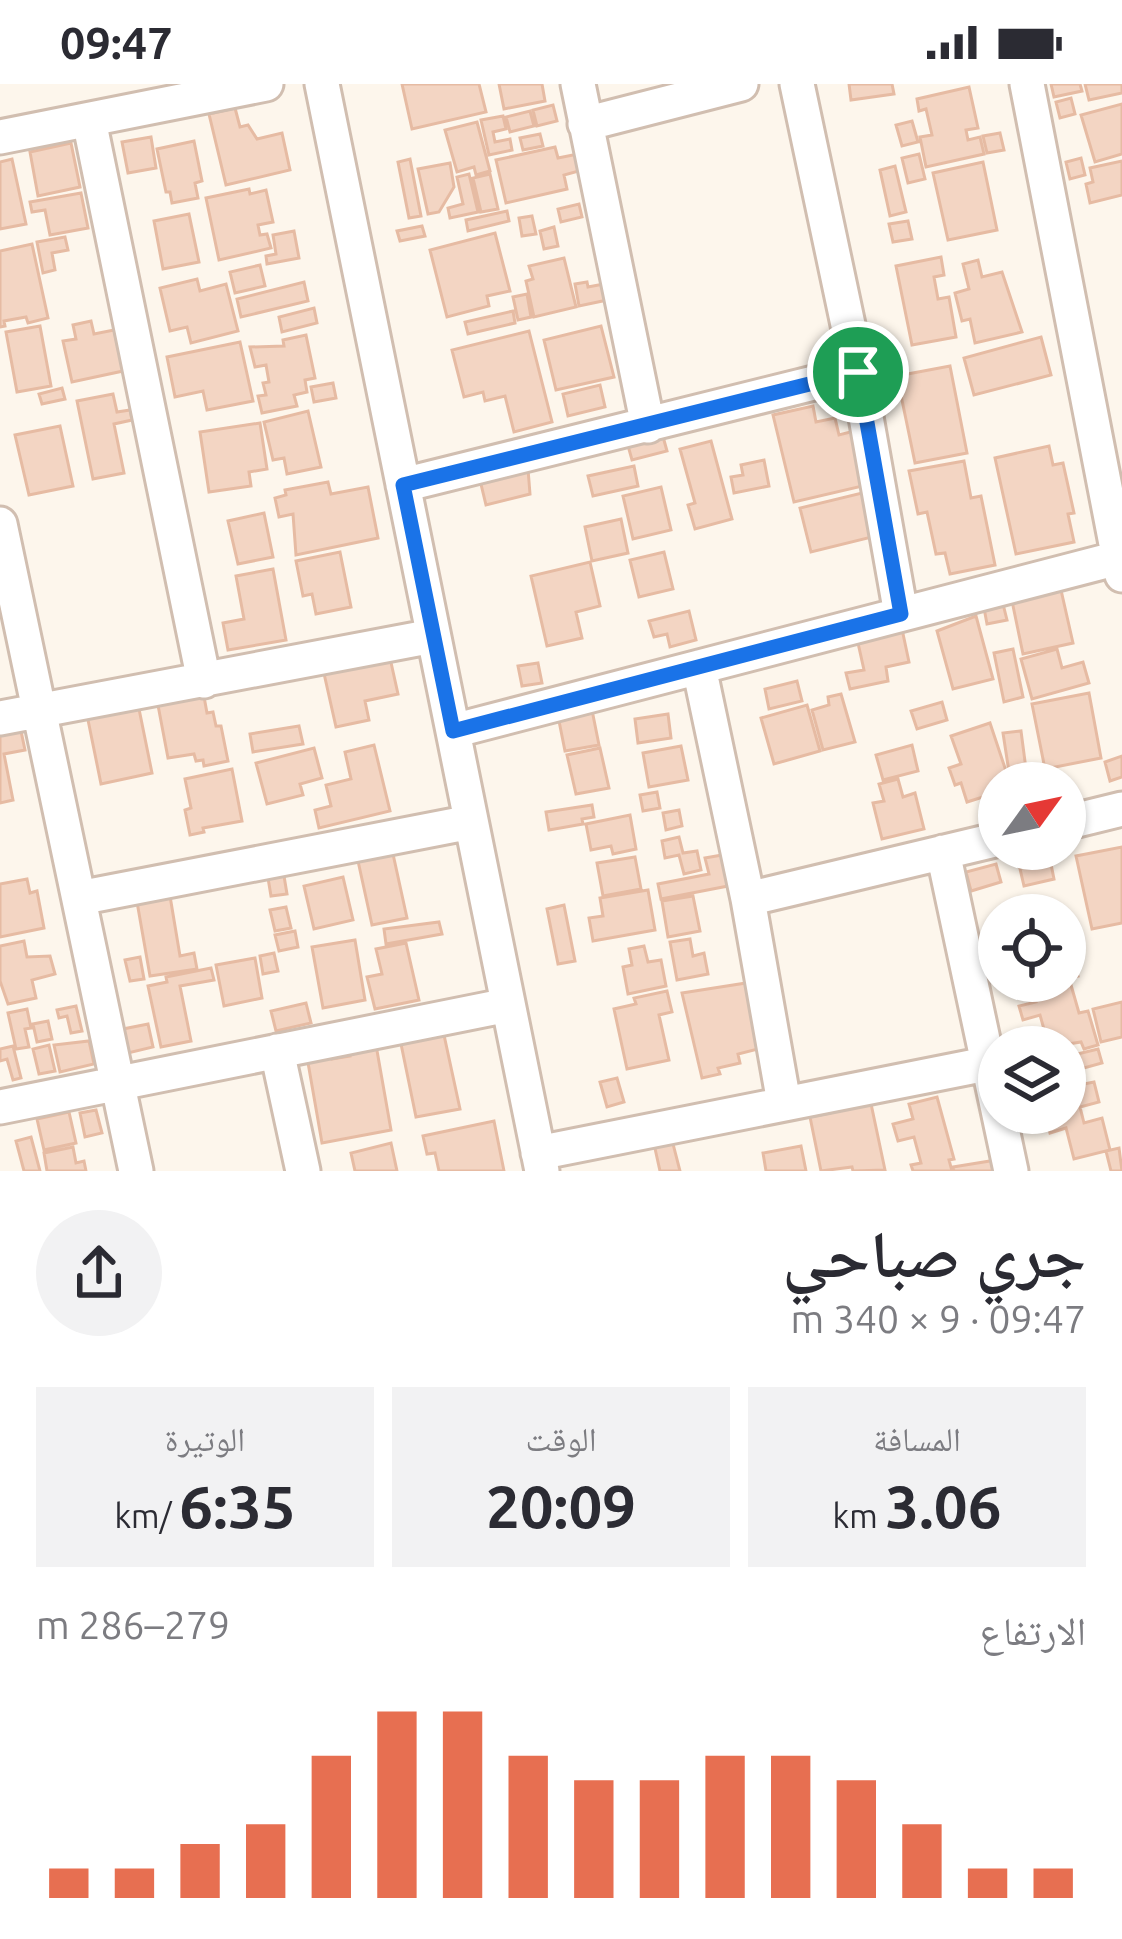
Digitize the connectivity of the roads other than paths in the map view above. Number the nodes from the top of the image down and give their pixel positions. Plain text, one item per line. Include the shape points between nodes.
1 (266, 84) edge
2 (322, 84) edge
3 (578, 84) edge
4 (741, 84) edge
5 (797, 84) edge
6 (1027, 84) edge
7 (89, 120) junction
8 (585, 124) junction
9 (1, 131) edge
10 (858, 372) junction
11 (648, 426) junction
12 (403, 485) junction
13 (0, 524) edge
14 (1121, 563) edge
15 (901, 614) junction
16 (434, 636) junction
17 (699, 667) junction
18 (204, 681) junction
19 (39, 709) junction
20 (0, 718) edge
21 (453, 731) junction
22 (1122, 809) edge
23 (1086, 818) edge
24 (471, 822) junction
25 (978, 844) edge
26 (943, 853) junction
27 (79, 898) junction
28 (748, 898) junction
29 (508, 1005) junction
30 (978, 1026) edge
31 (277, 1051) junction
32 (978, 1066) edge
33 (117, 1083) junction
34 (784, 1102) junction
35 (0, 1107) edge
36 (1003, 1134) edge
37 (540, 1162) edge
38 (136, 1171) edge
39 (303, 1171) edge
40 (1012, 1171) edge

1 - 7 street
2 - 12 street
3 - 8 street
4 - 8 street
5 - 10 street
6 - 14 street
7 - 9 street
7 - 18 street
8 - 11 street
10 - 11 street
10 - 15 street
11 - 12 street
12 - 16 street
13 - 19 street
14 - 15 street
15 - 17 street
16 - 18 street
16 - 21 street
17 - 21 street
17 - 28 street
18 - 19 street
19 - 20 street
19 - 27 street
21 - 24 street
22 - 23 street
24 - 27 street
24 - 29 street
25 - 26 street
26 - 28 street
26 - 30 street
27 - 33 street
28 - 34 street
29 - 31 street
29 - 37 street
31 - 33 street
31 - 39 street
32 - 34 street
33 - 35 street
33 - 38 street
34 - 37 street
36 - 40 street

